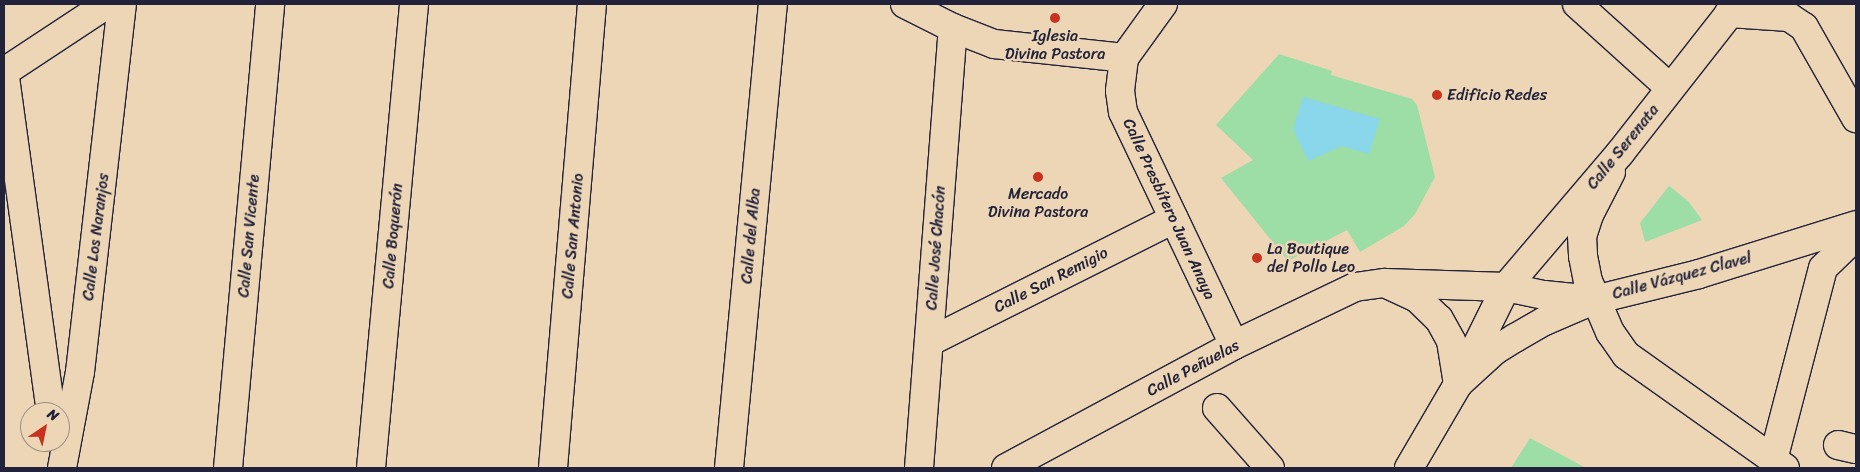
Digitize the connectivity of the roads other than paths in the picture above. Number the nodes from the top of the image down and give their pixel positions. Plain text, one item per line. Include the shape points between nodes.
1 (107, 4) edge
2 (122, 4) edge
3 (270, 4) edge
4 (414, 4) edge
5 (592, 4) edge
6 (773, 4) edge
7 (906, 4) edge
8 (1163, 4) edge
9 (1577, 4) edge
10 (1733, 8) edge
11 (953, 28) junction
12 (1124, 58) junction
13 (4, 71) edge
14 (1670, 88) junction
15 (1856, 118) edge
16 (1620, 153) junction
17 (1174, 219) junction
18 (1856, 226) edge
19 (1856, 236) edge
20 (1385, 283) junction
21 (1506, 287) junction
22 (1594, 300) junction
23 (929, 342) junction
24 (1234, 345) junction
25 (1458, 384) junction
26 (50, 402) edge
27 (1217, 408) dead end
28 (58, 452) edge
29 (1779, 464) edge
30 (61, 468) edge
31 (228, 468) edge
32 (371, 468) edge
33 (553, 468) edge
34 (729, 468) edge
35 (919, 468) edge
36 (1006, 468) edge
37 (1270, 468) edge
38 (1409, 468) edge

1 - 13 street
2 - 30 street, Calle Los Naranjos via 80,372
3 - 31 street, Calle San Vicente
4 - 32 street, Calle Boquerón
5 - 33 street, Calle San Antonio
6 - 34 street, Calle del Alba
7 - 11 street
8 - 12 street
9 - 14 street
10 - 14 street, Calle Serenata
10 - 15 street via 1789,17 1804,27
11 - 12 street via 994,44
11 - 23 street, Calle José Chacón
12 - 17 street, Calle Presbítero Juan Anaya via 1120,91 1123,112
13 - 26 street
14 - 16 street, Calle Serenata
16 - 21 street, Calle Serenata
16 - 22 street via 1582,236 1583,256
17 - 23 street, Calle San Remigio
17 - 24 street, Calle Presbítero Juan Anaya
18 - 22 street, Calle Vázquez Clavel via 1699,274
19 - 29 street via 1823,268
20 - 21 street, Calle Peñuelas
20 - 24 street, Calle Peñuelas via 1355,287
20 - 25 street via 1417,298 1439,319 1451,341
21 - 22 street, Calle Vázquez Clavel
21 - 25 street, Calle Serenata
22 - 25 street via 1515,338
22 - 29 street via 1626,355
23 - 35 street, Calle José Chacón
24 - 36 street, Calle Peñuelas
25 - 38 street
27 - 37 street
28 - 30 street, Calle Los Naranjos

